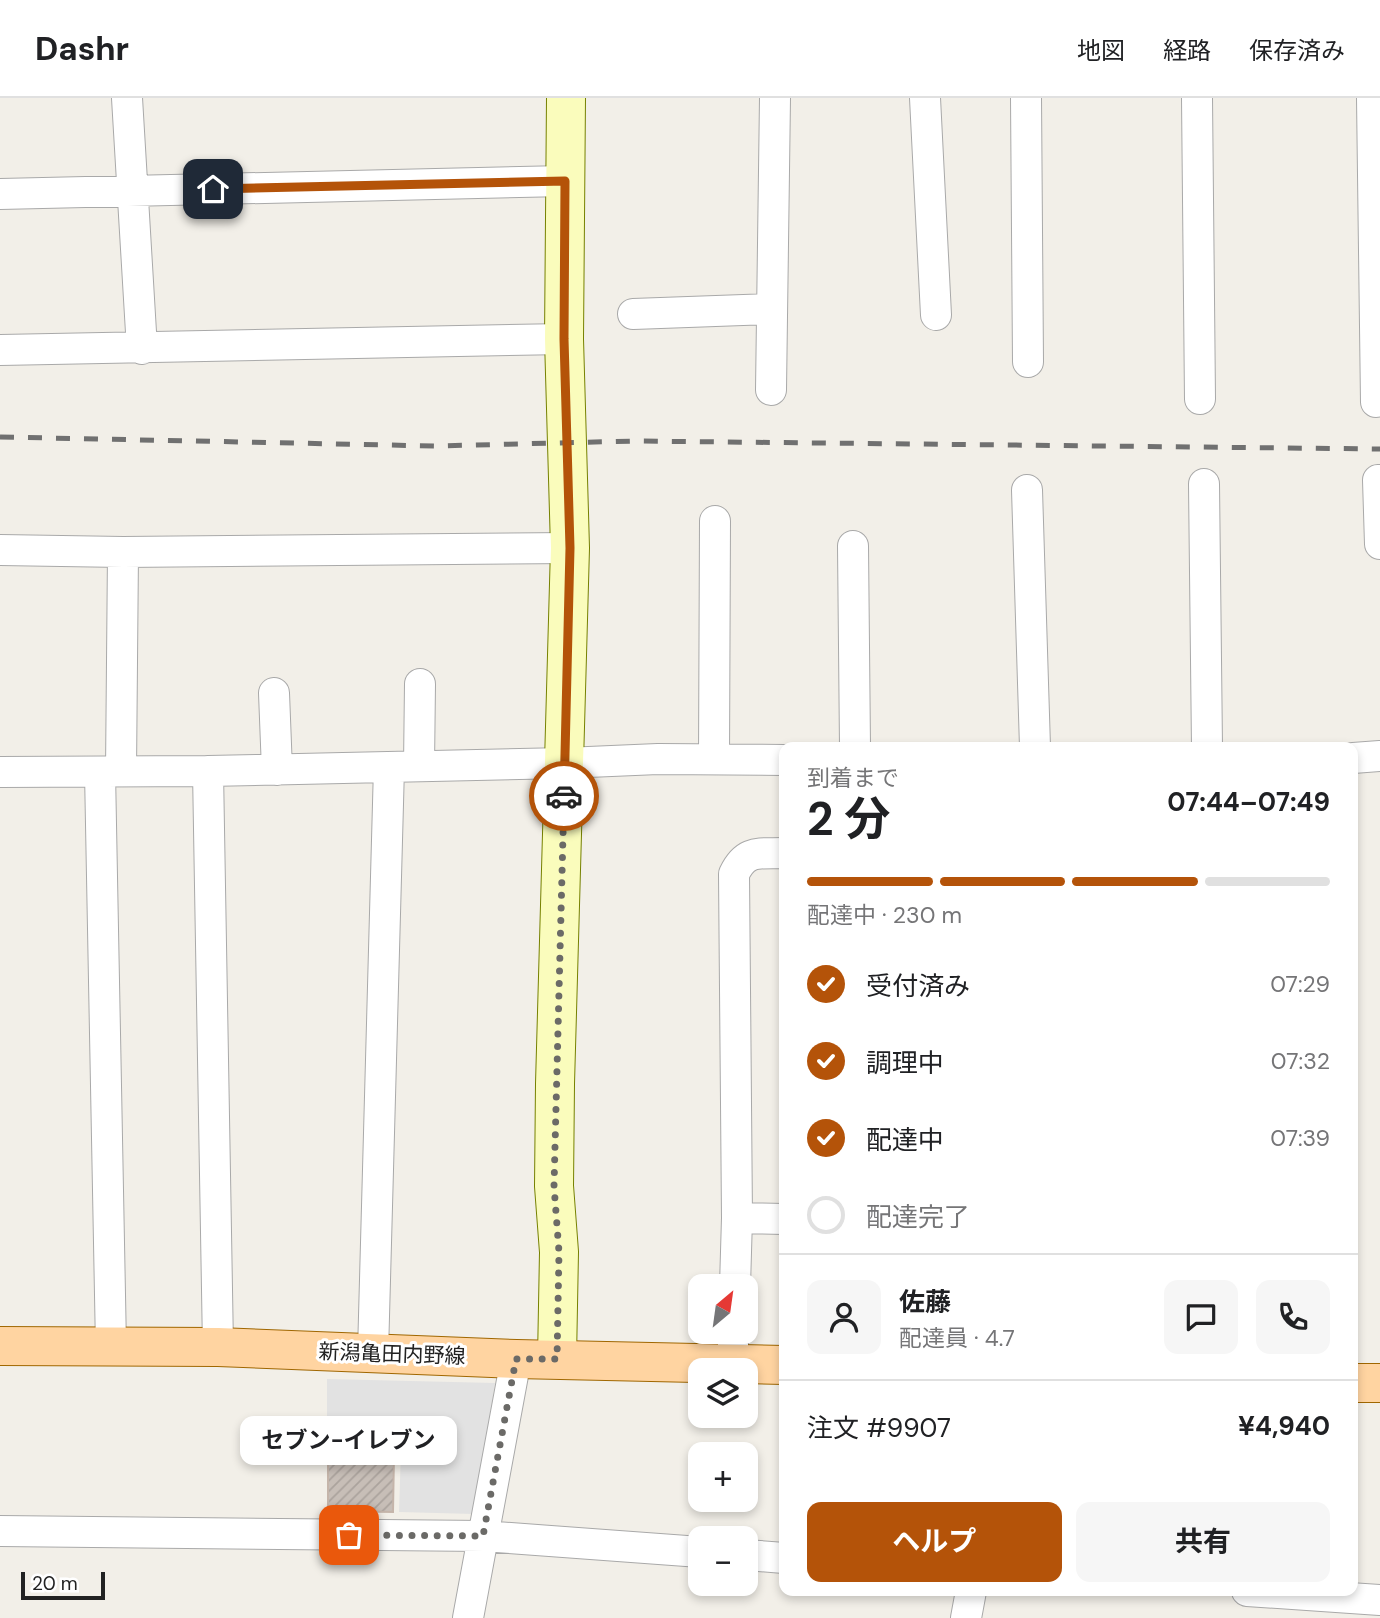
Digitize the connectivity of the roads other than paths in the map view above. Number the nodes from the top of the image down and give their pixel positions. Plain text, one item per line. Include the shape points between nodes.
1 (127, 98) edge
2 (566, 98) edge
3 (775, 98) edge
4 (925, 98) edge
5 (1026, 98) edge
6 (1197, 98) edge
7 (1372, 98) edge
8 (565, 181) junction
9 (132, 191) junction
10 (0, 194) edge
11 (772, 309) junction
12 (633, 314) dead end
13 (936, 315) dead end
14 (564, 339) junction
15 (142, 349) junction
16 (0, 350) edge
17 (1028, 362) dead end
18 (771, 390) dead end
19 (1200, 399) dead end
20 (1376, 402) dead end
21 (1378, 480) dead end
22 (1203, 484) dead end
23 (1027, 490) dead end
24 (715, 521) dead end
25 (1380, 544) edge
26 (853, 546) dead end
27 (570, 548) junction
28 (0, 550) edge
29 (123, 552) junction
30 (420, 684) dead end
31 (274, 693) dead end
32 (855, 742) edge
33 (1035, 742) edge
34 (1207, 742) edge
35 (1380, 756) edge
36 (1358, 758) edge
37 (714, 759) junction
38 (779, 760) edge
39 (565, 764) junction
40 (419, 766) junction
41 (389, 767) junction
42 (277, 770) junction
43 (110, 771) junction
44 (208, 771) junction
45 (0, 772) edge
46 (779, 853) edge
47 (737, 1218) junction
48 (779, 1219) edge
49 (735, 1274) edge
50 (0, 1346) edge
51 (111, 1347) junction
52 (218, 1347) junction
53 (733, 1348) edge
54 (373, 1353) junction
55 (516, 1359) junction
56 (557, 1359) junction
57 (779, 1363) edge
58 (1358, 1383) edge
59 (1380, 1383) edge
60 (0, 1531) edge
61 (483, 1536) junction
62 (688, 1551) edge
63 (758, 1556) edge
64 (779, 1558) edge
65 (970, 1596) edge
66 (1321, 1596) edge
67 (1380, 1600) edge
68 (468, 1618) edge
69 (966, 1618) edge

1 - 9 street
2 - 8 street
3 - 11 street
4 - 13 street
5 - 17 street
6 - 19 street
7 - 20 street
8 - 9 street
8 - 14 street
9 - 10 street
9 - 15 street
11 - 12 street
11 - 18 street
14 - 15 street
14 - 27 street
15 - 16 street
21 - 25 street
22 - 34 street
23 - 33 street
24 - 37 street
26 - 32 street
27 - 29 street
27 - 39 street
28 - 29 street
29 - 43 street
30 - 40 street
31 - 42 street
35 - 36 street
37 - 38 street
37 - 39 street
39 - 40 street
39 - 56 street via 555,1084
40 - 41 street
41 - 42 street
41 - 54 street
42 - 44 street
43 - 44 street
43 - 45 street
43 - 51 street
44 - 52 street
46 - 47 street via 753,854 741,860 734,874
47 - 48 street
47 - 49 street
50 - 51 main road, 新潟亀田内野線
51 - 52 main road, 新潟亀田内野線
52 - 54 main road, 新潟亀田内野線
53 - 56 main road, 新潟亀田内野線
53 - 57 main road, 新潟亀田内野線
54 - 55 main road, 新潟亀田内野線
55 - 56 main road, 新潟亀田内野線
55 - 61 street
58 - 59 main road
60 - 61 street
61 - 62 street
61 - 68 street
63 - 64 street
65 - 69 street
66 - 67 street

